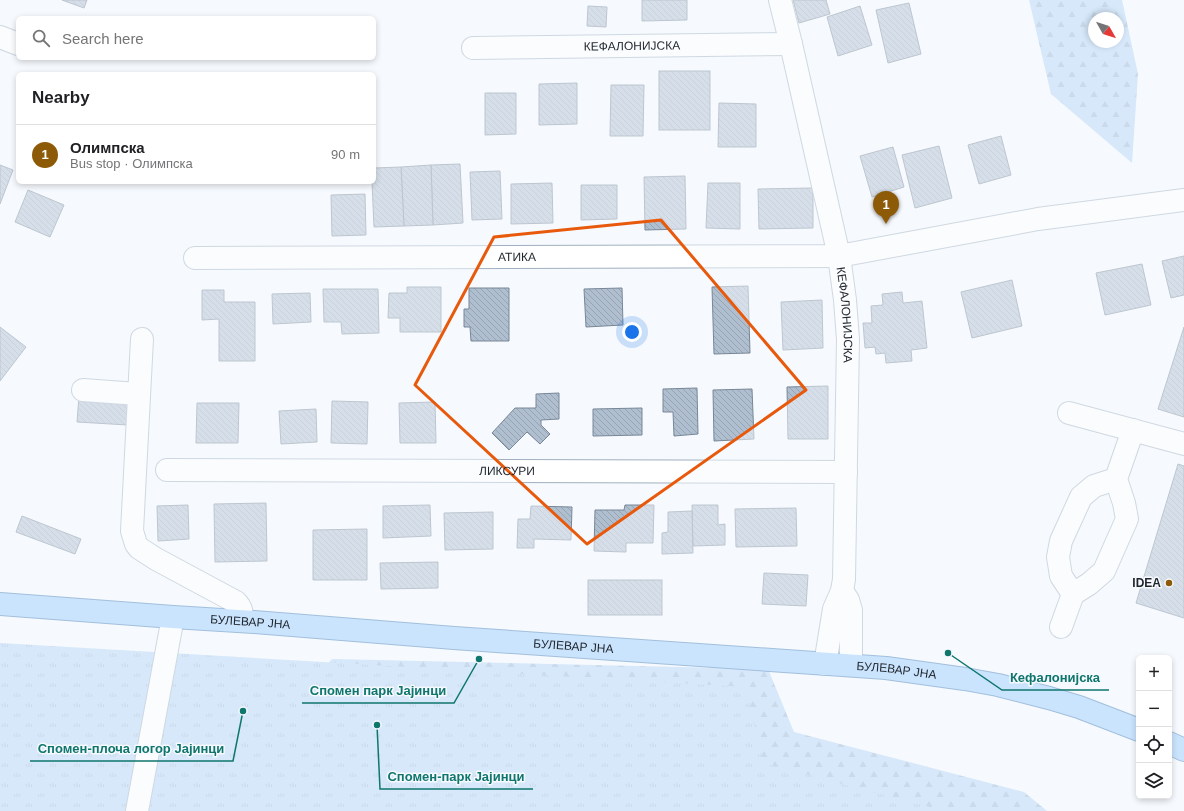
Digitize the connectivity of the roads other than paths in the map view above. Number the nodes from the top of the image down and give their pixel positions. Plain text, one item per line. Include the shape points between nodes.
1 (780, 0) edge
2 (0, 37) edge
3 (16, 43) edge
4 (791, 44) junction
5 (473, 48) dead end
6 (1184, 200) edge
7 (839, 256) junction
8 (195, 258) dead end
9 (142, 339) dead end
10 (83, 390) dead end
11 (138, 394) junction
12 (1069, 413) dead end
13 (1133, 430) junction
14 (1184, 444) edge
15 (167, 470) dead end
16 (846, 472) junction
17 (1116, 479) junction
18 (842, 591) junction
19 (1073, 594) junction
20 (0, 604) edge
21 (173, 617) junction
22 (242, 621) junction
23 (1061, 627) dead end
24 (825, 664) junction
25 (852, 666) junction
26 (1136, 729) edge
27 (1172, 744) edge
28 (1184, 750) edge
29 (137, 811) edge

1 - 4 street, КЕФАЛОНИЈСКА
2 - 3 street
4 - 5 street, КЕФАЛОНИЈСКА
4 - 7 street, КЕФАЛОНИЈСКА
6 - 7 street, АТИКА via 1038,219
7 - 8 street, АТИКА
7 - 16 street, КЕФАЛОНИЈСКА via 848,339
9 - 11 street
10 - 11 street
11 - 22 street via 132,531 136,544 156,559 236,602 242,611
12 - 13 street
13 - 14 street
13 - 17 street
15 - 16 street, ЛИКСУРИ
16 - 18 street, КЕФАЛОНИЈСКА
17 - 19 street via 1127,518 1104,571
17 - 19 street via 1094,486 1081,497 1061,541 1058,557 1061,576
18 - 24 street, КЕФАЛОНИЈСКА via 834,609
18 - 25 street via 851,610
19 - 23 street
20 - 21 main road, БУЛЕВАР ЈНА
21 - 22 main road, БУЛЕВАР ЈНА
21 - 29 street
22 - 24 main road, БУЛЕВАР ЈНА
24 - 25 main road, БУЛЕВАР ЈНА
25 - 26 main road, БУЛЕВАР ЈНА via 926,673 998,685 1079,707
27 - 28 main road

